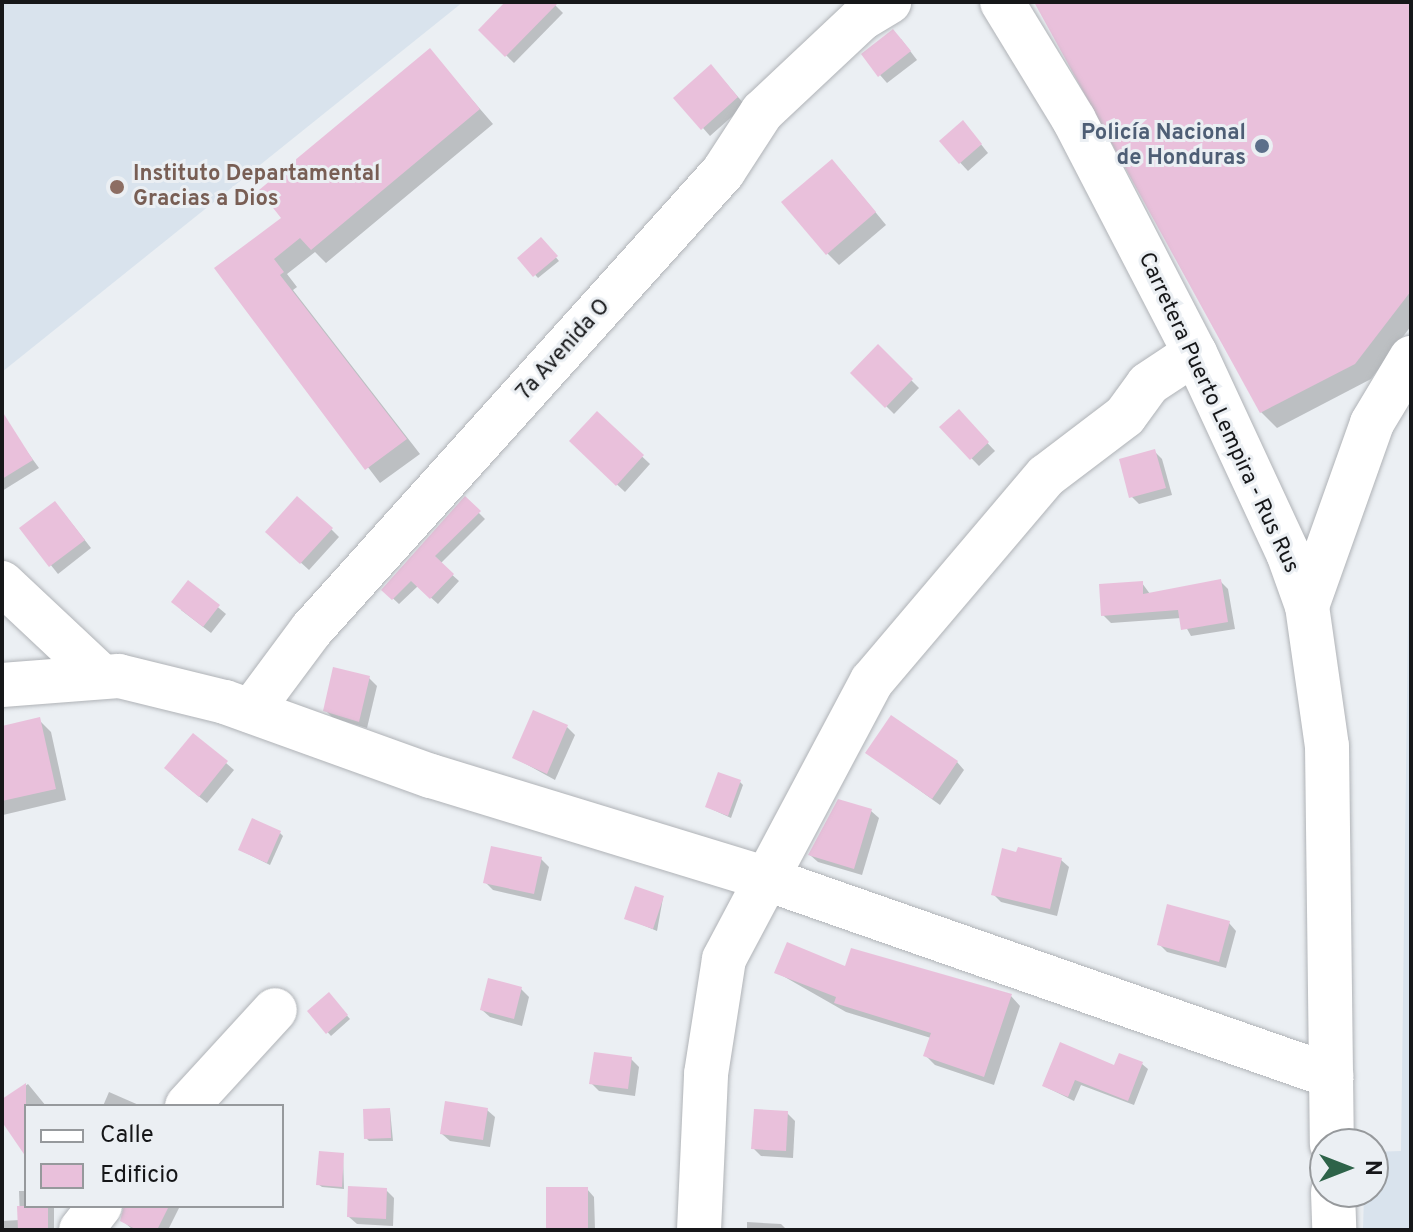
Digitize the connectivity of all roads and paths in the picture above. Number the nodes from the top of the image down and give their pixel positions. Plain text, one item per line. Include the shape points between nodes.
1 (889, 2) edge
2 (1002, 2) edge
3 (1195, 353) junction
4 (1411, 358) edge
5 (2, 583) edge
6 (1307, 606) junction
7 (102, 677) junction
8 (2, 685) edge
9 (251, 711) junction
10 (764, 878) junction
11 (275, 1010) dead end
12 (1331, 1076) junction
13 (189, 1104) edge
14 (1332, 1128) edge
15 (98, 1208) edge
16 (1333, 1208) edge
17 (81, 1230) edge
18 (699, 1230) edge
19 (1334, 1230) edge

1 - 9 street, 7a Avenida O via 861,19 762,112 723,172 312,629
2 - 3 street, Carretera Puerto Lempira - Rus Rus via 1074,120
3 - 6 street, Carretera Puerto Lempira - Rus Rus via 1288,553
3 - 10 street via 1148,384 1125,416 1046,476 872,681
4 - 6 street via 1372,423
5 - 7 street
6 - 12 street, Carretera Puerto Lempira - Rus Rus via 1327,746
7 - 8 street
7 - 9 street via 119,676
9 - 10 street via 431,776
10 - 12 street
10 - 18 street via 724,959 706,1074
11 - 13 street
12 - 14 street, Carretera Puerto Lempira - Rus Rus
15 - 17 street
16 - 19 street

